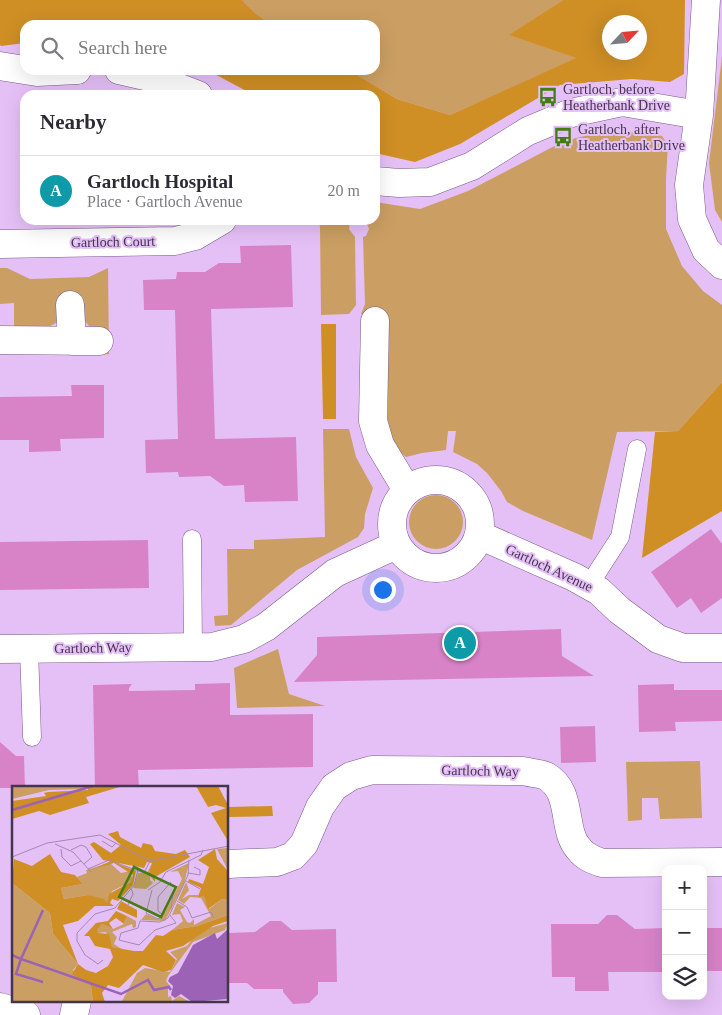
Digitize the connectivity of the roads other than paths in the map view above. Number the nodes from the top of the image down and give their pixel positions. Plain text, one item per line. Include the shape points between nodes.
1 (706, 0) edge
2 (0, 66) edge
3 (20, 69) edge
4 (141, 75) edge
5 (185, 90) edge
6 (699, 115) junction
7 (380, 181) edge
8 (214, 225) edge
9 (0, 244) edge
10 (722, 265) edge
11 (70, 305) dead end
12 (375, 321) dead end
13 (0, 340) edge
14 (637, 449) dead end
15 (407, 490) junction
16 (480, 535) junction
17 (192, 539) dead end
18 (396, 545) junction
19 (589, 585) junction
20 (193, 647) junction
21 (722, 648) edge
22 (0, 649) edge
23 (29, 649) junction
24 (32, 737) dead end
25 (722, 862) edge
26 (229, 864) edge
27 (77, 1002) edge
28 (0, 1007) edge
29 (26, 1015) edge
30 (74, 1015) edge

1 - 6 street
2 - 3 street
4 - 5 street
6 - 7 street via 622,102 571,113 528,131 472,166 430,182
6 - 10 street via 689,185 692,219 706,250
8 - 9 street, Gartloch Court via 195,236 175,241
11 - 13 street via 86,341
12 - 15 street via 373,421 380,445
14 - 19 lane via 620,538
15 - 16 street via 433,480 447,480 460,486 478,508
15 - 18 street via 392,516
16 - 18 street via 473,550 463,560 449,567 434,569 406,557
16 - 19 street, Gartloch Avenue
17 - 20 lane
18 - 20 street, Gartloch Way via 335,573 266,627 244,639 212,647
19 - 21 street, Gartloch Avenue via 658,639 683,648
20 - 23 street, Gartloch Way
22 - 23 street, Gartloch Way
23 - 24 lane
25 - 26 street, Gartloch Way via 602,863 587,857 573,841 564,799 557,786 545,776 523,771 372,770 351,776 334,787 320,808 304,844 293,856 277,862
27 - 30 street
28 - 29 street

